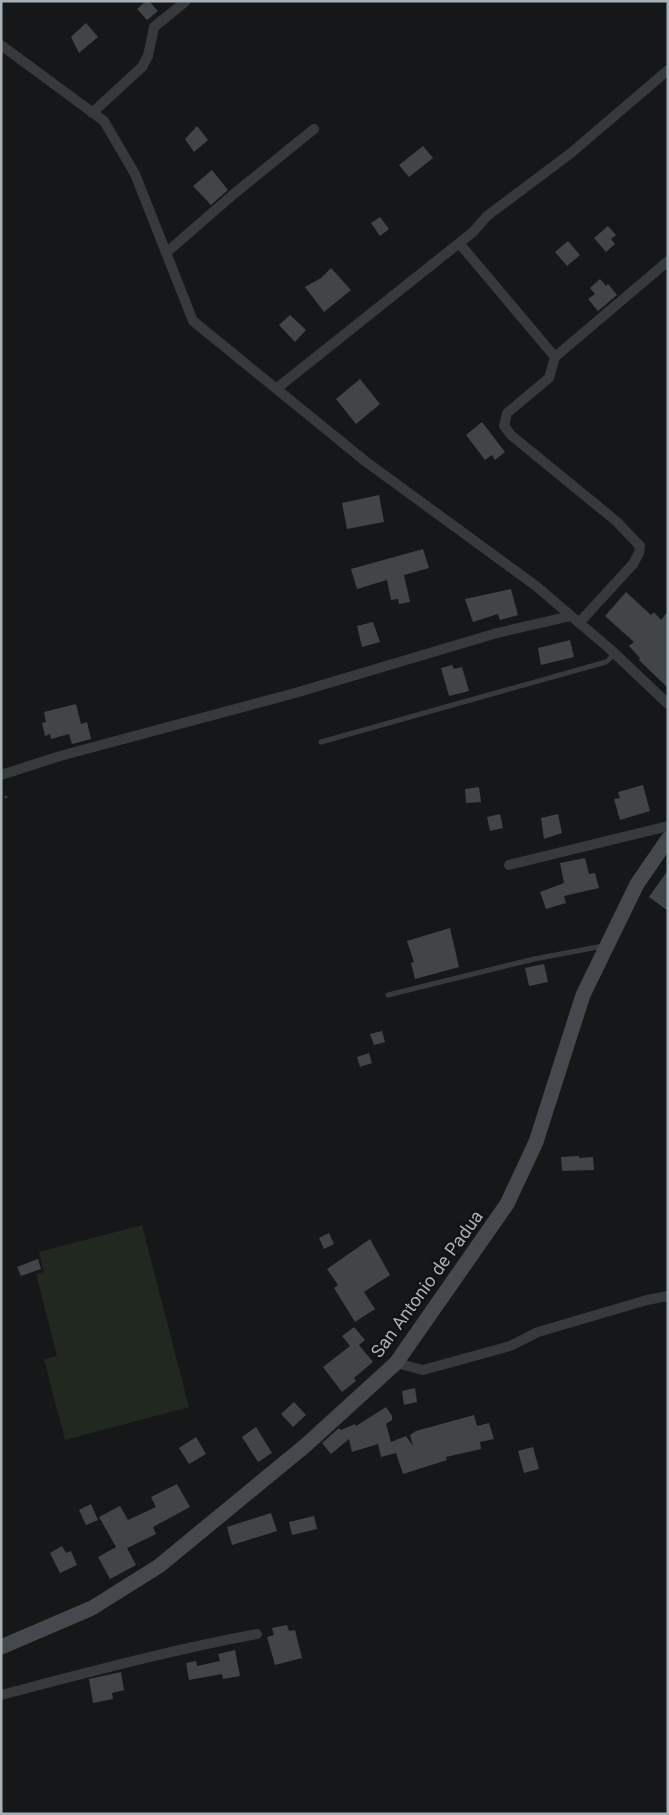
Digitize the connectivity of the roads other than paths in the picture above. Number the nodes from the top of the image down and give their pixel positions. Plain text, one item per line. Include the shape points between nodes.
1 (186, 1) edge
2 (1, 46) edge
3 (668, 70) edge
4 (92, 113) junction
5 (314, 129) dead end
6 (459, 243) junction
7 (167, 252) junction
8 (668, 261) edge
9 (555, 357) junction
10 (276, 389) junction
11 (575, 619) junction
12 (615, 654) junction
13 (668, 704) edge
14 (320, 742) dead end
15 (1, 775) edge
16 (668, 826) edge
17 (668, 839) edge
18 (509, 865) dead end
19 (608, 945) junction
20 (388, 995) dead end
21 (668, 1296) edge
22 (396, 1363) junction
23 (257, 1634) dead end
24 (1, 1647) edge
25 (1, 1695) edge

1 - 4 street via 154,27 142,68
2 - 4 street
3 - 6 street via 571,153 487,216
4 - 7 street via 104,122 135,174
5 - 7 street
6 - 9 street
6 - 10 street
7 - 10 street via 193,320
8 - 9 street
9 - 11 street via 549,378 507,413 504,426 616,521 640,546 633,564
10 - 11 street via 365,461 530,582
11 - 12 street
11 - 15 street via 497,633
12 - 13 street
12 - 14 lane via 606,662
16 - 18 street
17 - 19 street, San Antonio de Padua via 637,884
19 - 20 lane via 534,959
19 - 22 street, San Antonio de Padua via 583,996 536,1142 507,1204
21 - 22 street via 538,1332 510,1346 423,1370
22 - 24 street, San Antonio de Padua via 298,1452 159,1566 92,1608
23 - 25 street via 177,1649

